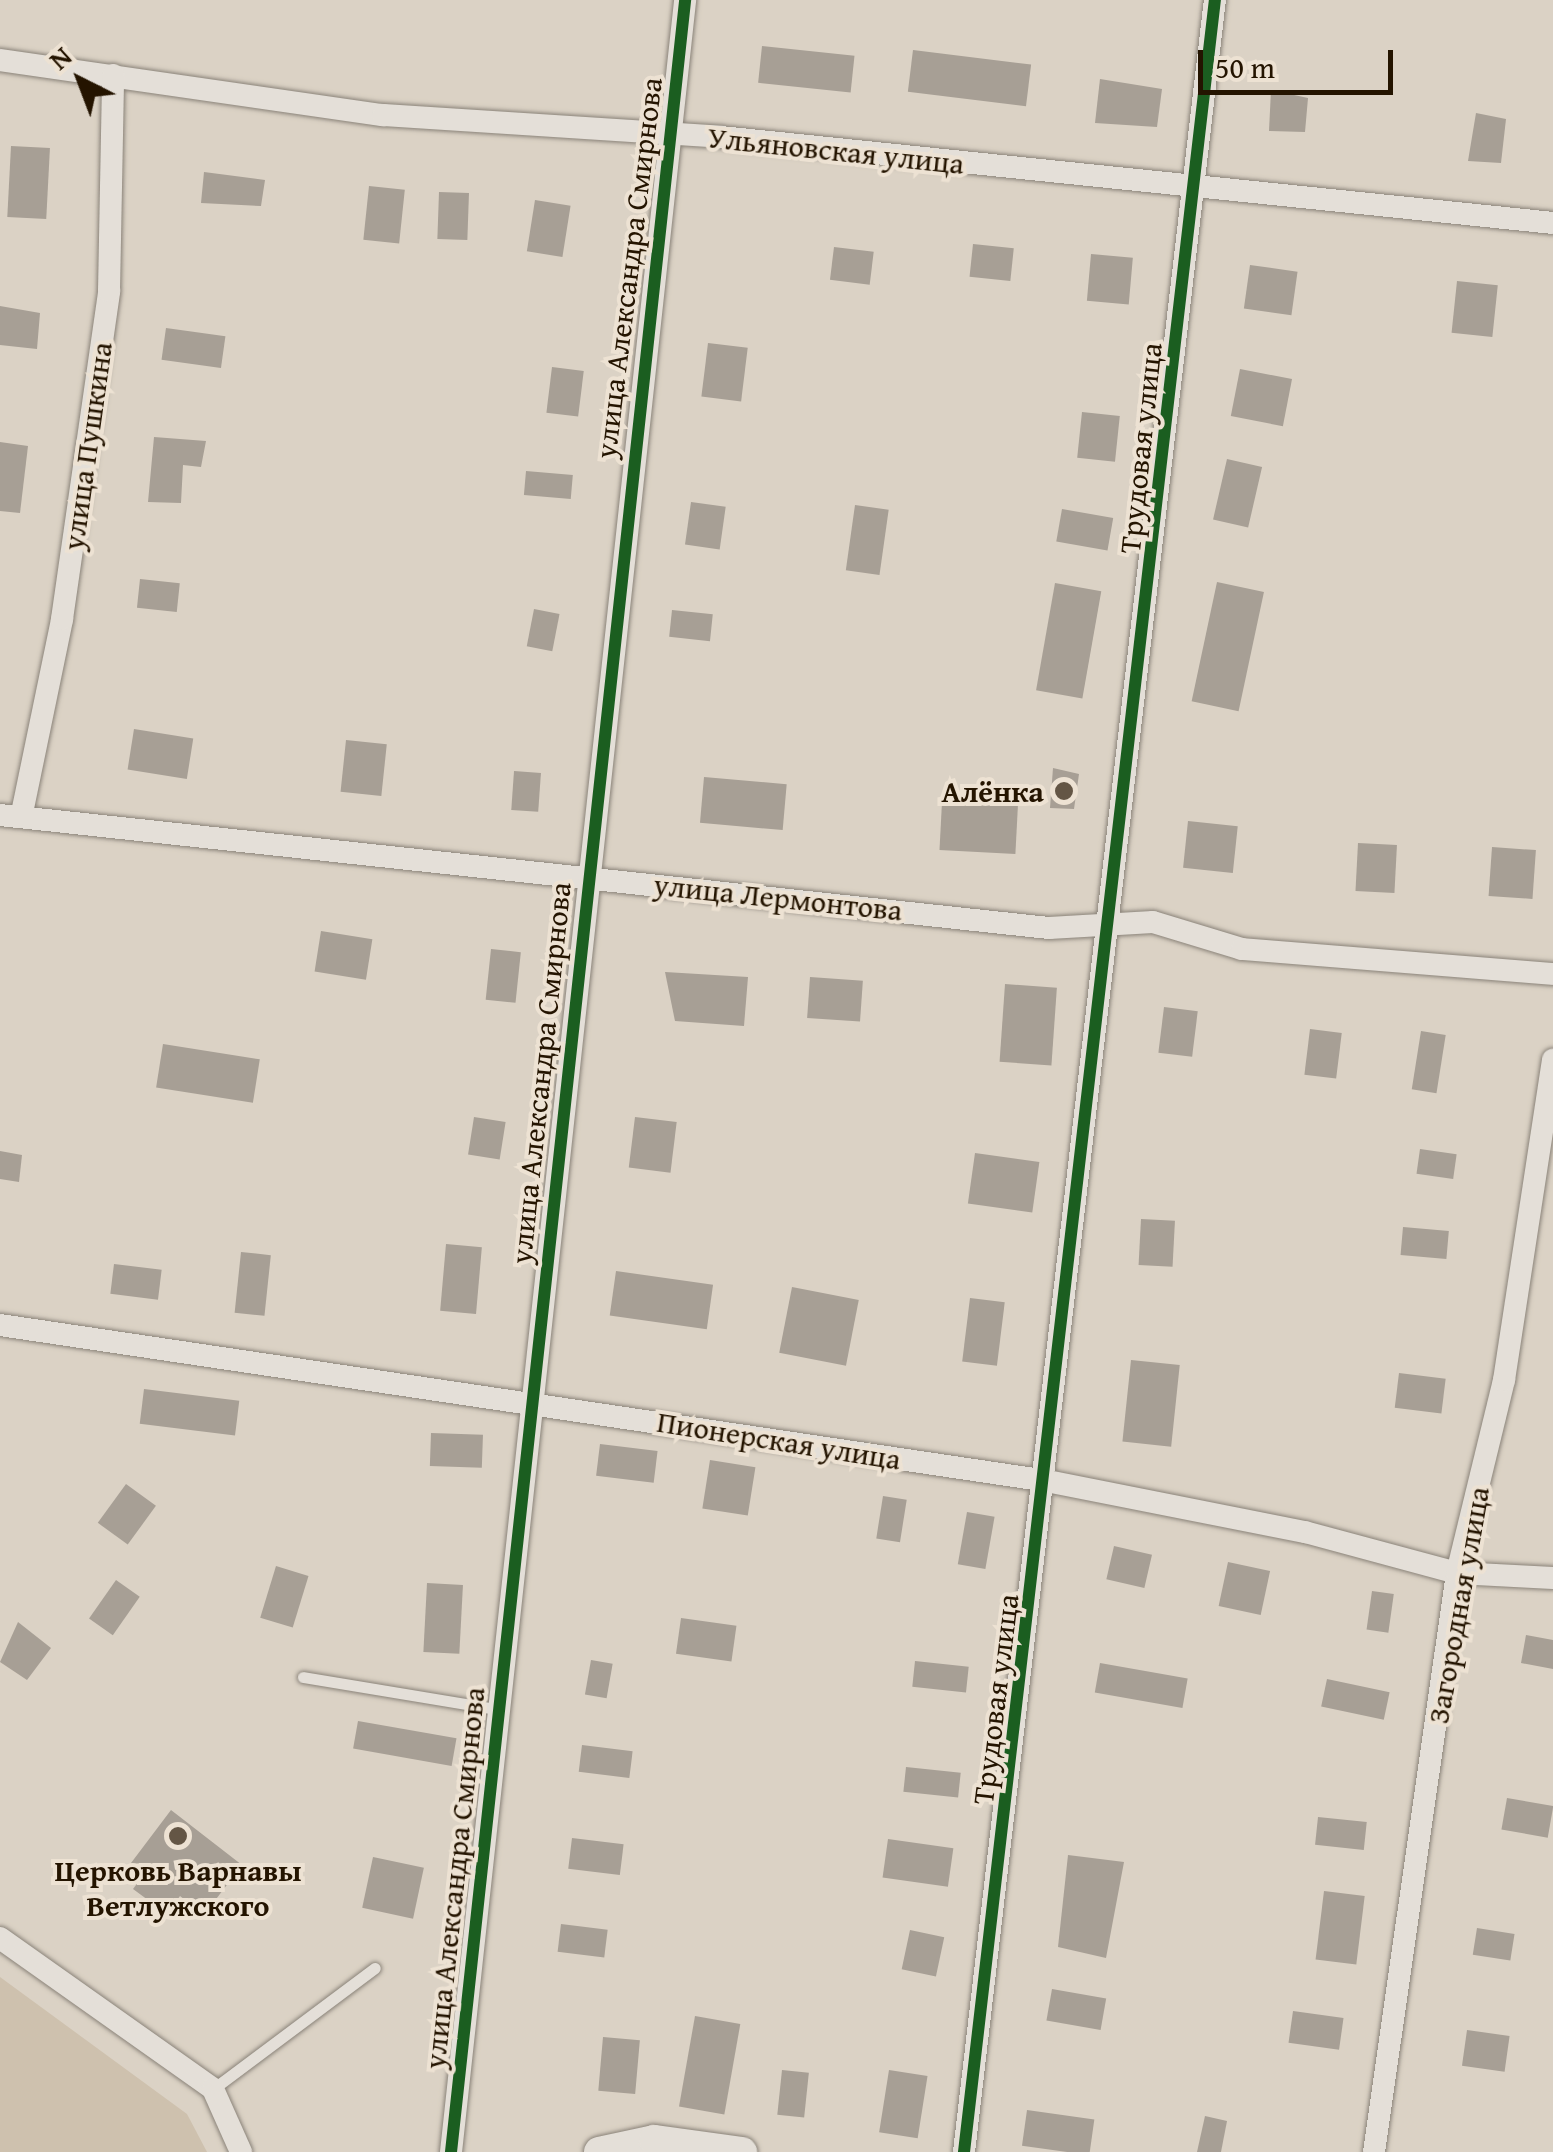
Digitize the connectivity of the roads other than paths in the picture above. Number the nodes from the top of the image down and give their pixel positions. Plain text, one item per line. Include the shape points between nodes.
1 (686, 0) edge
2 (1215, 0) edge
3 (0, 60) edge
4 (114, 75) junction
5 (668, 133) junction
6 (1194, 189) junction
7 (1553, 223) edge
8 (11, 814) edge
9 (585, 875) junction
10 (1114, 918) junction
11 (1553, 974) edge
12 (1553, 1060) edge
13 (0, 1325) edge
14 (532, 1401) junction
15 (1047, 1481) junction
16 (1458, 1573) junction
17 (1553, 1578) edge
18 (303, 1677) dead end
19 (497, 1708) junction
20 (0, 1938) edge
21 (375, 1968) dead end
22 (213, 2089) junction
23 (241, 2152) edge
24 (452, 2152) edge
25 (599, 2152) edge
26 (742, 2152) edge
27 (964, 2152) edge
28 (1374, 2152) edge

1 - 5 street, улица Александра Смирнова
2 - 6 street, Трудовая улица
3 - 4 street, Ульяновская улица
4 - 5 street, Ульяновская улица via 383,115
4 - 8 street, улица Пушкина via 110,291 62,620
5 - 6 street, Ульяновская улица
5 - 9 street, улица Александра Смирнова
6 - 7 street, Ульяновская улица
6 - 10 street, Трудовая улица
8 - 9 street, улица Лермонтова
9 - 10 street, улица Лермонтова via 1049,928
9 - 14 street, улица Александра Смирнова
10 - 11 street, улица Лермонтова via 1242,949
10 - 15 street, Трудовая улица
12 - 16 street, Загородная улица via 1504,1380
13 - 14 street, Пионерская улица
14 - 15 street, Пионерская улица
14 - 19 street, улица Александра Смирнова
15 - 16 street, Пионерская улица
15 - 27 street, Трудовая улица
16 - 17 street, Пионерская улица
16 - 28 street, Загородная улица
18 - 19 lane
19 - 24 street, улица Александра Смирнова
20 - 22 street
21 - 22 lane
22 - 23 street
25 - 26 street via 654,2140

